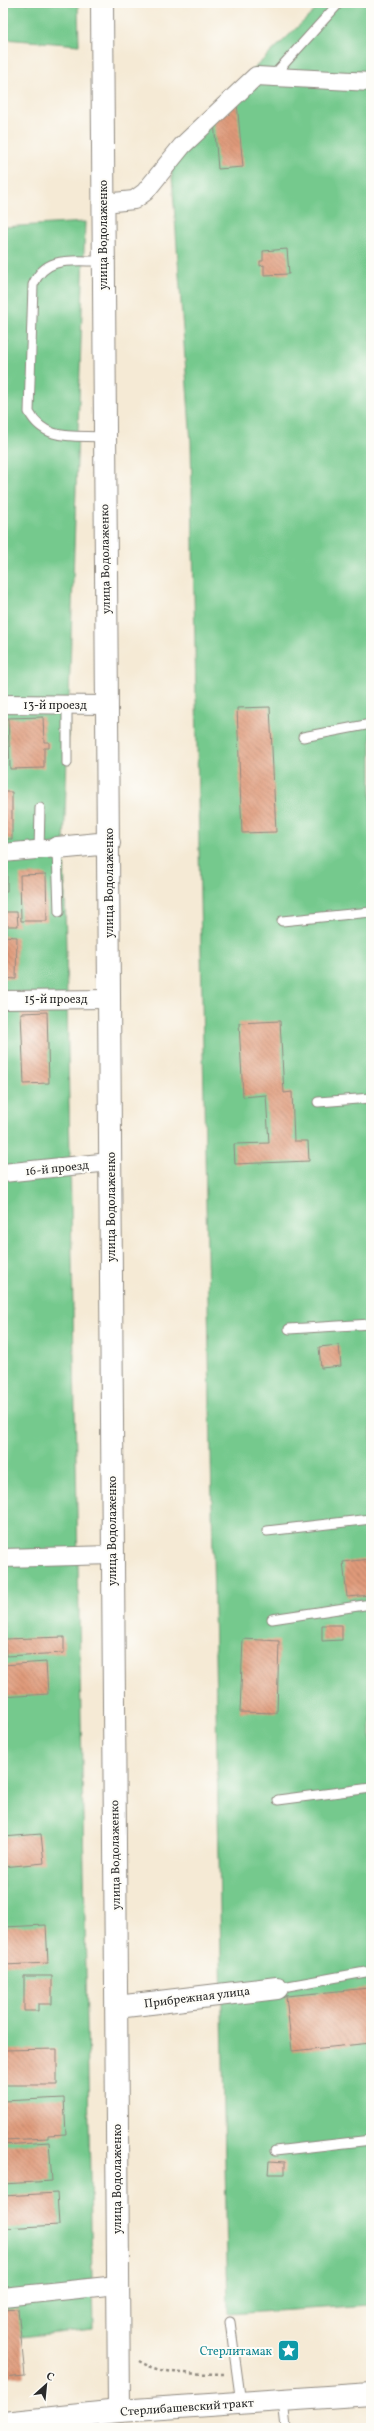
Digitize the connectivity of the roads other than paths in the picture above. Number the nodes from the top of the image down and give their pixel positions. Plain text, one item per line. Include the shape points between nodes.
1 (102, 3) edge
2 (339, 3) edge
3 (273, 76) junction
4 (371, 82) edge
5 (104, 204) junction
6 (103, 261) junction
7 (104, 437) junction
8 (3, 704) edge
9 (67, 704) junction
10 (106, 705) junction
11 (371, 724) edge
12 (303, 737) dead end
13 (67, 763) dead end
14 (40, 808) dead end
15 (108, 843) junction
16 (48, 850) junction
17 (3, 852) edge
18 (59, 912) dead end
19 (371, 912) edge
20 (282, 920) dead end
21 (109, 999) junction
22 (3, 1000) edge
23 (371, 1098) edge
24 (318, 1102) dead end
25 (110, 1162) junction
26 (3, 1173) edge
27 (371, 1324) edge
28 (289, 1329) dead end
29 (371, 1519) edge
30 (267, 1531) dead end
31 (112, 1555) junction
32 (3, 1558) edge
33 (371, 1604) edge
34 (272, 1619) dead end
35 (371, 1788) edge
36 (278, 1800) dead end
37 (371, 1971) edge
38 (277, 1988) joint
39 (117, 2006) junction
40 (371, 2140) edge
41 (275, 2151) dead end
42 (117, 2285) junction
43 (3, 2297) edge
44 (230, 2322) dead end
45 (371, 2394) edge
46 (283, 2401) junction
47 (241, 2404) junction
48 (119, 2411) junction
49 (63, 2422) edge
50 (3, 2423) edge
51 (286, 2428) edge

1 - 5 main road, улица Водолаженко
2 - 3 lane
3 - 4 street
3 - 5 street via 256,76 182,146 145,192 134,200
5 - 6 main road, улица Водолаженко
6 - 7 main road, улица Водолаженко
6 - 7 lane via 54,263 44,267 38,274 33,285 29,412 34,421 53,434
7 - 10 main road, улица Водолаженко
8 - 9 street, 13-й проезд
9 - 10 street, 13-й проезд
9 - 13 lane
10 - 15 main road, улица Водолаженко
11 - 12 lane
14 - 16 lane
15 - 16 main road
15 - 21 main road, улица Водолаженко
16 - 17 street
16 - 18 lane
19 - 20 lane
21 - 22 street, 15-й проезд
21 - 25 main road, улица Водолаженко
23 - 24 lane
25 - 26 street, 16-й проезд
25 - 31 main road, улица Водолаженко
27 - 28 lane
29 - 30 lane
31 - 32 street
31 - 39 main road, улица Водолаженко
33 - 34 lane
35 - 36 lane
37 - 38 lane
38 - 39 main road, Прибрежная улица
39 - 42 main road, улица Водолаженко
40 - 41 lane
42 - 43 street
42 - 48 main road, улица Водолаженко
44 - 47 lane
45 - 46 main road, Стерлибашевский тракт
46 - 47 main road, Стерлибашевский тракт
46 - 51 lane
47 - 48 main road, Стерлибашевский тракт
48 - 49 main road, Стерлибашевский тракт
49 - 50 main road, Стерлибашевский тракт

